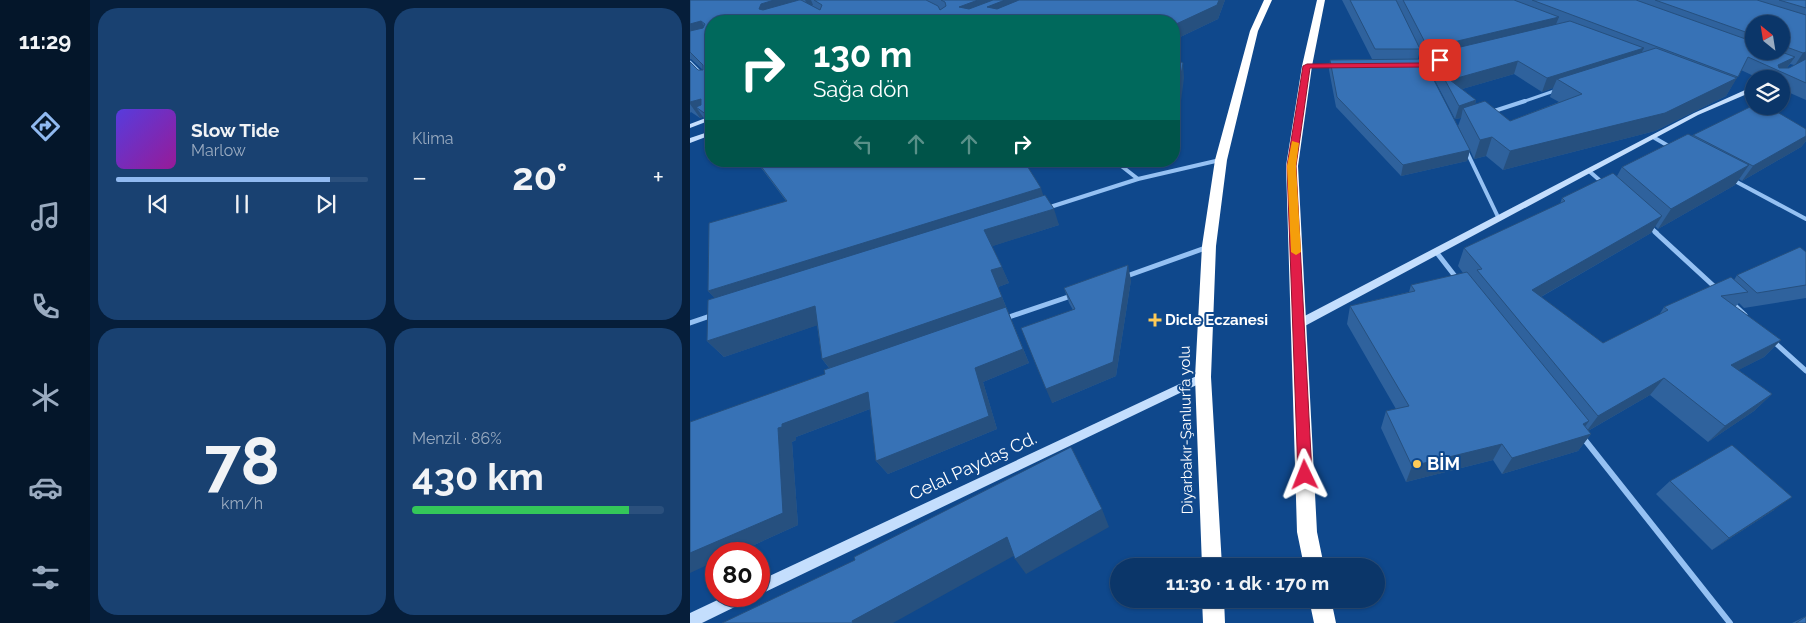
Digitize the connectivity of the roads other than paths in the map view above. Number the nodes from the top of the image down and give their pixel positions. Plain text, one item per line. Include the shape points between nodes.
1 (1268, 0) edge
2 (1321, 0) edge
3 (690, 62) edge
4 (1346, 65) edge
5 (1307, 66) junction
6 (705, 77) edge
7 (1564, 88) edge
8 (1745, 92) edge
9 (1727, 93) edge
10 (1736, 96) junction
11 (1490, 112) edge
12 (705, 120) edge
13 (690, 126) edge
14 (705, 135) edge
15 (1653, 137) junction
16 (690, 141) edge
17 (1462, 141) edge
18 (1678, 151) edge
19 (1221, 160) junction
20 (1123, 167) edge
21 (1590, 171) junction
22 (1729, 178) edge
23 (1138, 179) junction
24 (1611, 191) edge
25 (1043, 209) edge
26 (1640, 218) edge
27 (1499, 219) junction
28 (1806, 219) edge
29 (1209, 246) junction
30 (1437, 253) junction
31 (1116, 279) edge
32 (1461, 284) edge
33 (1719, 291) edge
34 (1079, 292) edge
35 (1727, 298) edge
36 (723, 312) edge
37 (1748, 318) edge
38 (996, 322) edge
39 (690, 324) edge
40 (1299, 324) junction
41 (1770, 338) edge
42 (1806, 371) edge
43 (1203, 377) junction
44 (1577, 430) edge
45 (1212, 558) edge
46 (1312, 558) edge
47 (770, 583) edge
48 (719, 607) edge
49 (1213, 608) edge
50 (1322, 608) edge
51 (690, 621) edge
52 (1214, 623) edge
53 (1325, 623) edge
54 (1730, 623) edge

1 - 19 highway, Diyarbakır-Şanlıurfa yolu via 1254,31
2 - 5 highway
3 - 6 street
4 - 5 street
5 - 40 highway via 1292,166
7 - 11 street
8 - 10 street
9 - 10 street
10 - 15 street
12 - 13 street
14 - 16 street
15 - 18 street
15 - 21 street
17 - 27 street
19 - 23 street
19 - 29 highway, Diyarbakır-Şanlıurfa yolu
20 - 23 street
21 - 24 street
21 - 27 street
22 - 28 street
23 - 25 street
26 - 33 street
27 - 30 street
29 - 31 street
29 - 43 highway, Diyarbakır-Şanlıurfa yolu
30 - 32 street
30 - 40 street
34 - 38 street
35 - 37 street
36 - 39 street
40 - 46 highway via 1307,532
41 - 42 street
43 - 45 highway, Diyarbakır-Şanlıurfa yolu
43 - 47 street, Celal Paydaş Cd.
44 - 54 street
48 - 51 street
49 - 52 highway
50 - 53 highway

